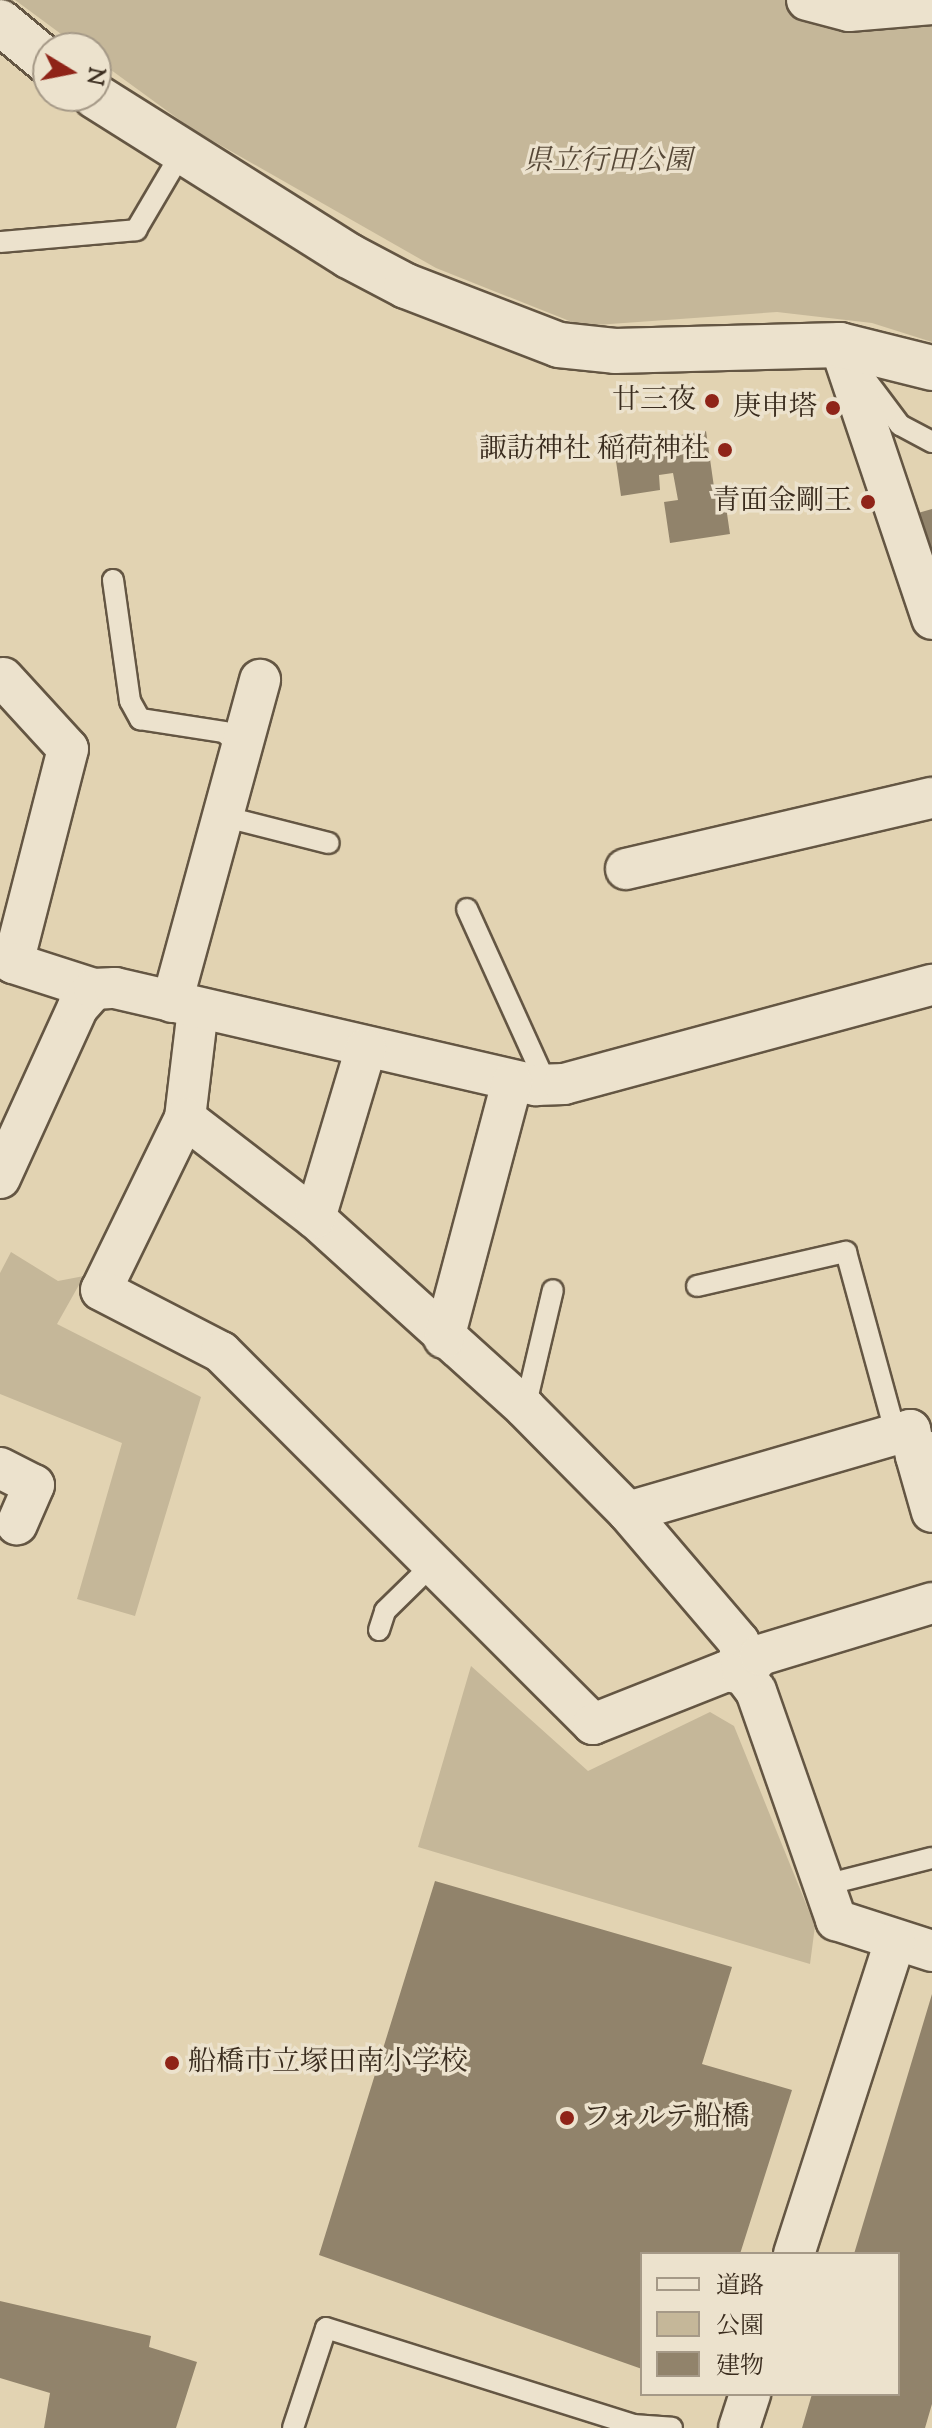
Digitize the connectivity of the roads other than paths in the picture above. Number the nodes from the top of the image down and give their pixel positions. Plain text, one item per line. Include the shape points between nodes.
1 (807, 0) edge
2 (932, 4) edge
3 (0, 22) edge
4 (32, 49) edge
5 (112, 107) edge
6 (182, 152) junction
7 (0, 242) edge
8 (840, 345) junction
9 (932, 368) edge
10 (932, 442) edge
11 (113, 580) dead end
12 (932, 619) edge
13 (3, 678) dead end
14 (260, 680) dead end
15 (240, 747) junction
16 (932, 798) edge
17 (222, 816) junction
18 (329, 843) dead end
19 (626, 869) dead end
20 (467, 909) dead end
21 (932, 985) edge
22 (94, 989) junction
23 (185, 1005) junction
24 (366, 1048) junction
25 (530, 1084) junction
26 (185, 1118) junction
27 (0, 1178) edge
28 (315, 1218) junction
29 (697, 1286) dead end
30 (553, 1290) dead end
31 (444, 1338) junction
32 (525, 1408) junction
33 (915, 1448) edge
34 (0, 1468) edge
35 (628, 1512) junction
36 (932, 1512) edge
37 (17, 1524) dead end
38 (433, 1564) junction
39 (932, 1603) edge
40 (379, 1630) dead end
41 (743, 1674) junction
42 (932, 1858) edge
43 (825, 1885) junction
44 (914, 1946) edge
45 (795, 2252) edge
46 (749, 2396) edge
47 (293, 2428) edge
48 (672, 2428) edge
49 (739, 2428) edge

1 - 2 street via 849,11
3 - 4 street
5 - 6 street
6 - 7 lane via 136,230
6 - 8 street via 406,286 559,345 615,351
8 - 9 street
8 - 10 lane via 900,425
8 - 12 street
11 - 15 lane via 130,701 140,719 224,732
13 - 22 street via 68,749 13,963
14 - 15 street
15 - 17 street
16 - 19 street
17 - 18 lane
17 - 23 street
20 - 25 lane
21 - 25 street
22 - 23 street
22 - 27 street via 78,1007
23 - 24 street
23 - 26 street
24 - 25 street
24 - 28 street
25 - 31 street
26 - 28 street
26 - 38 street via 101,1290 221,1352
28 - 31 street
29 - 33 lane via 846,1252
30 - 32 lane
31 - 32 street
32 - 35 street
33 - 35 street
33 - 36 street
34 - 37 street via 34,1485
35 - 41 street via 739,1642
38 - 40 lane via 385,1611
38 - 41 street via 593,1724 727,1671
39 - 41 street via 760,1655
41 - 43 street via 756,1691
42 - 43 lane
43 - 44 street via 836,1920
44 - 45 street
46 - 49 street
47 - 48 lane via 326,2328 633,2425

